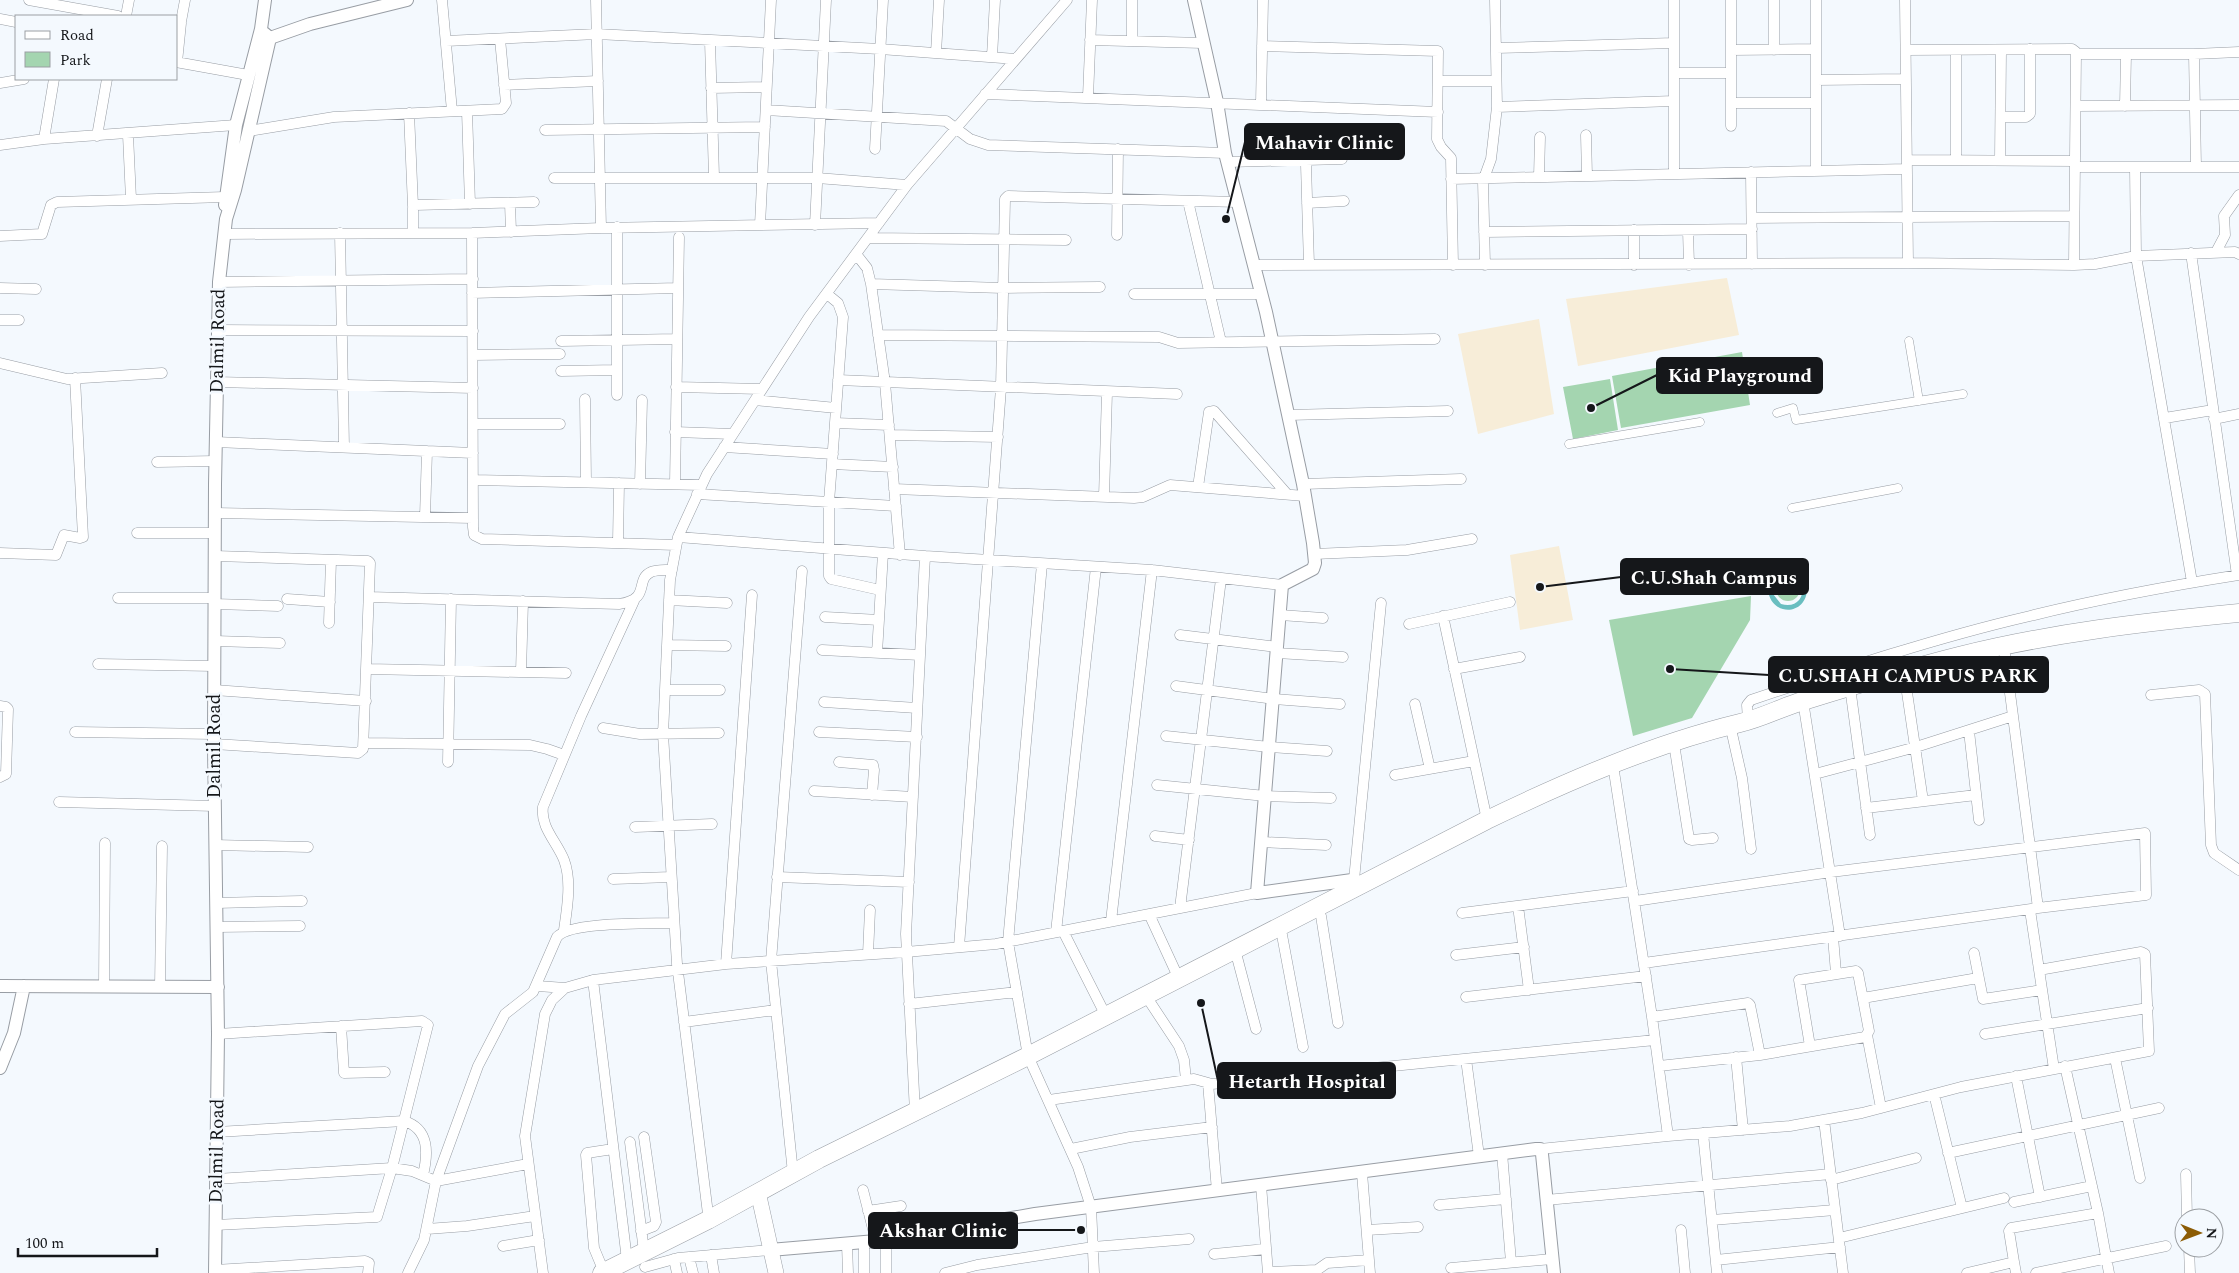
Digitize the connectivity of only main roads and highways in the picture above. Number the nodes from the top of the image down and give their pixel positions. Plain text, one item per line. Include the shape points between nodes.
1 (2239, 613) edge
2 (1739, 724) junction
3 (1614, 768) junction
4 (1148, 998) junction
5 (1030, 1059) junction
6 (759, 1197) junction
7 (772, 1264) edge
8 (630, 1265) edge

1 - 2 highway via 2113,627 1959,656 1803,701
2 - 3 highway via 1675,750
2 - 3 highway via 1696,734
3 - 4 highway via 1238,957
3 - 4 highway via 1540,794 1355,884
4 - 5 highway
4 - 5 highway via 1106,1016
5 - 6 highway
5 - 6 highway via 793,1173
6 - 7 main road
6 - 8 highway

